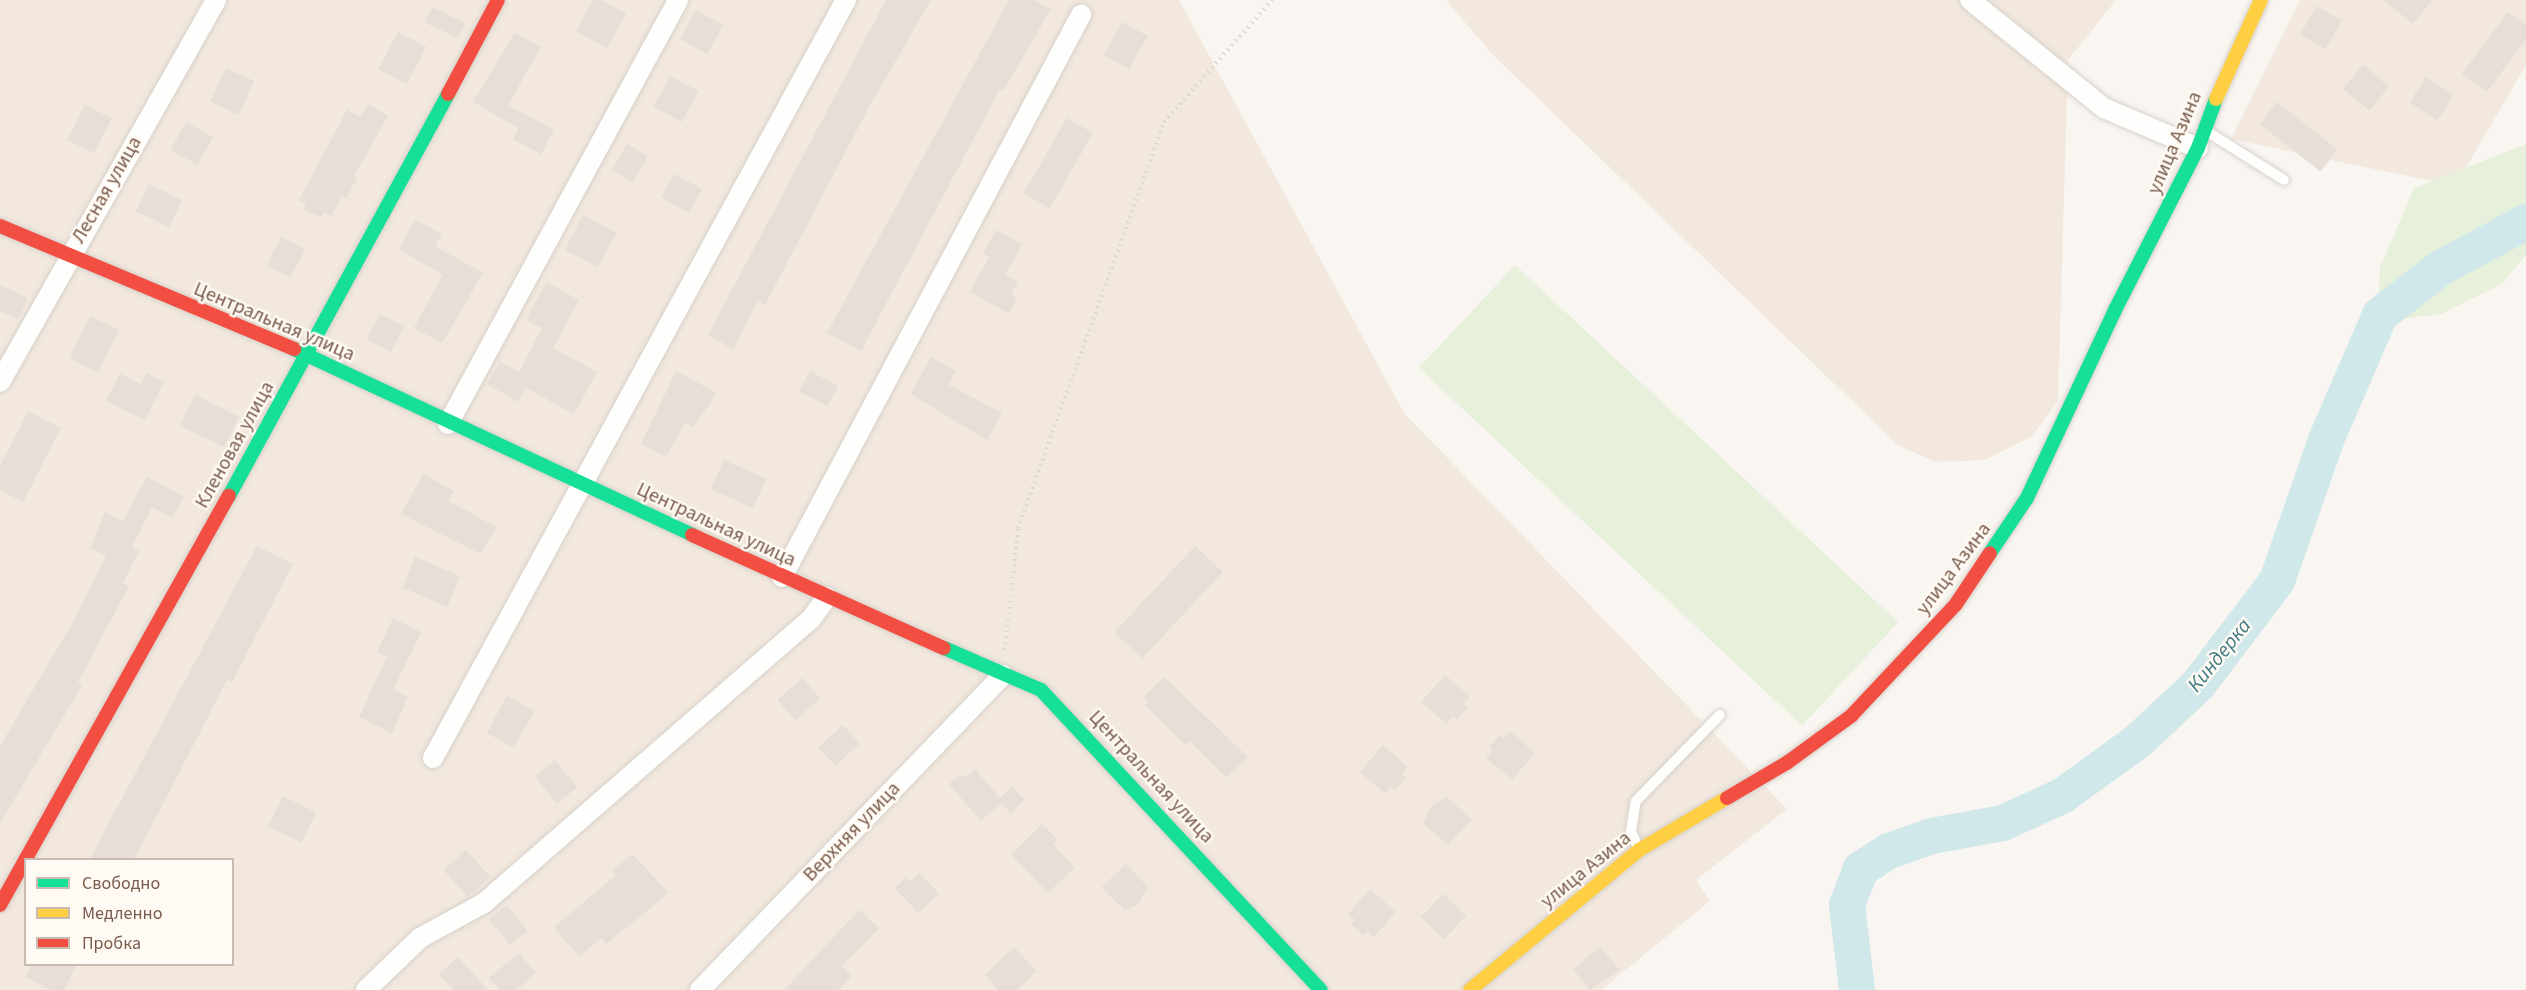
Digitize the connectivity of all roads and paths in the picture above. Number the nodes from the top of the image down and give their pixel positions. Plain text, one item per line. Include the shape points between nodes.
1 (216, 0) edge
2 (498, 0) edge
3 (678, 0) edge
4 (846, 0) edge
5 (1272, 0) edge
6 (1970, 0) edge
7 (2261, 0) edge
8 (1081, 15) dead end
9 (2200, 139) junction
10 (2284, 180) dead end
11 (0, 226) edge
12 (69, 257) junction
13 (308, 355) junction
14 (0, 382) edge
15 (448, 424) junction
16 (583, 485) junction
17 (782, 578) junction
18 (827, 597) junction
19 (1003, 675) junction
20 (1720, 715) dead end
21 (432, 758) dead end
22 (1639, 850) junction
23 (26, 858) edge
24 (24, 862) edge
25 (0, 905) edge
26 (366, 990) edge
27 (700, 990) edge
28 (1320, 990) edge
29 (1470, 990) edge

1 - 12 street, Лесная улица
2 - 13 street, Кленовая улица
3 - 15 street
4 - 16 street
5 - 19 path via 1164,122 1018,528
6 - 9 street via 2104,108
7 - 9 street, улица Азина via 2228,67
8 - 17 street
9 - 10 lane
9 - 22 street, улица Азина via 2027,498 1956,604 1851,716 1788,762
11 - 12 street, Центральная улица
12 - 13 street, Центральная улица
12 - 14 street, Лесная улица
13 - 15 street, Центральная улица
13 - 23 street, Кленовая улица
15 - 16 street, Центральная улица
16 - 17 street, Центральная улица
16 - 21 street
17 - 18 street, Центральная улица
18 - 19 street, Центральная улица
18 - 26 street via 812,619 483,903 420,938
19 - 27 street, Верхняя улица
19 - 28 street, Центральная улица via 1041,690 1170,824
20 - 22 lane via 1636,801 1631,831
22 - 29 street, улица Азина
24 - 25 street, Кленовая улица

